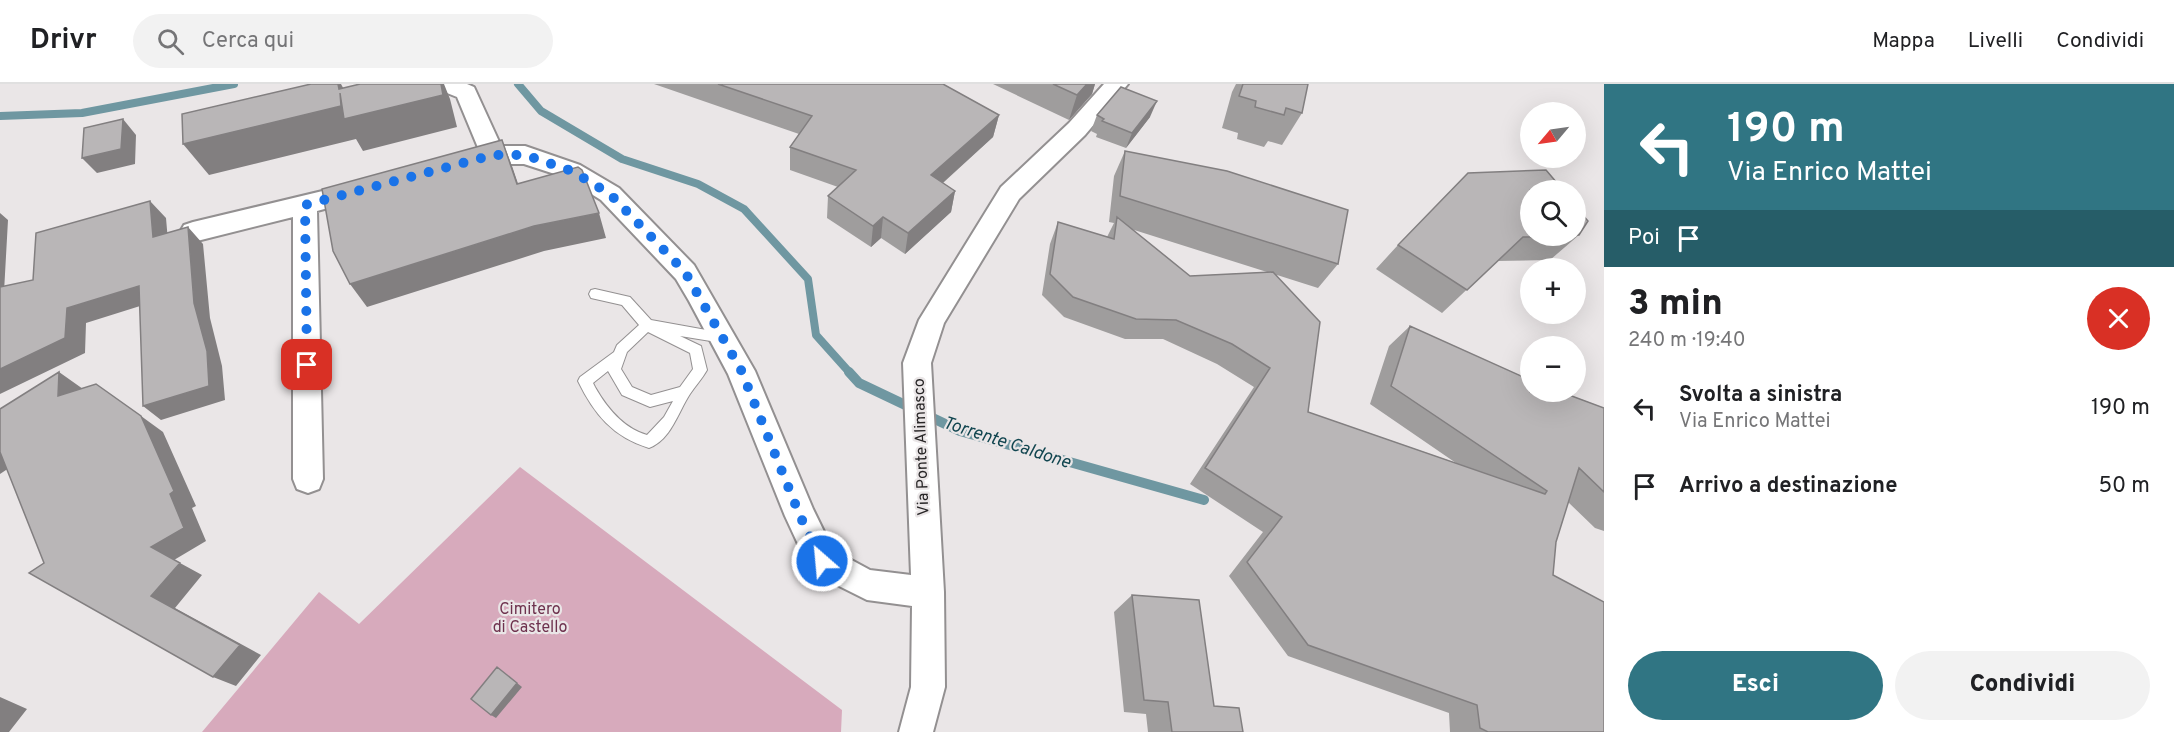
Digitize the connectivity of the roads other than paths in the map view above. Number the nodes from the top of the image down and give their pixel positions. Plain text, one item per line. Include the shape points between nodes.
1 (446, 84) edge
2 (1117, 84) edge
3 (493, 155) junction
4 (449, 167) edge
5 (382, 185) edge
6 (305, 205) junction
7 (194, 232) dead end
8 (595, 294) dead end
9 (647, 325) junction
10 (723, 338) junction
11 (620, 355) junction
12 (684, 392) junction
13 (308, 479) dead end
14 (928, 592) junction
15 (916, 732) edge

1 - 3 street via 466,92
2 - 14 street, Via Ponte Alimasco via 1010,193 932,320 917,363
3 - 4 street
3 - 10 street via 525,155 572,171 610,194 685,272
5 - 6 street
6 - 7 street
6 - 13 street
8 - 9 lane via 626,301
9 - 10 lane
9 - 11 lane
9 - 12 lane via 696,350 700,370
10 - 14 street via 741,370 822,561 867,585
11 - 12 lane via 614,369 627,391 650,401
11 - 12 lane via 585,381 594,400 632,438 649,442 669,421
14 - 15 street, Via Ponte Alimasco via 928,687

